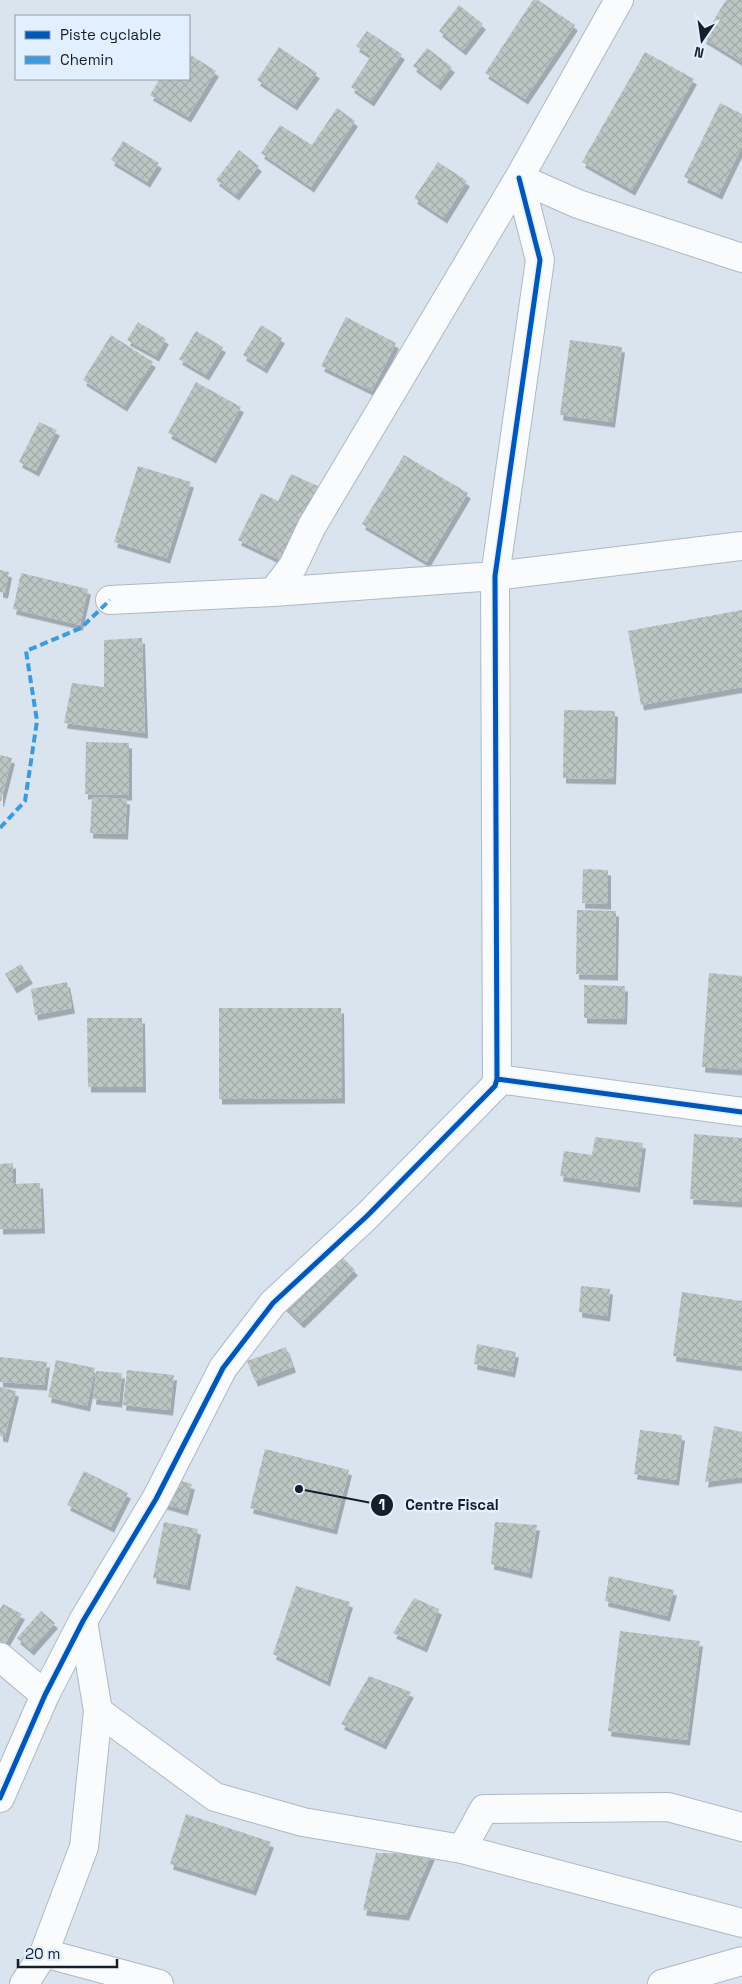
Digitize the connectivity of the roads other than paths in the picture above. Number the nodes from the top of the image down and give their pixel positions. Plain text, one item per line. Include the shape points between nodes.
1 (619, 0) edge
2 (518, 178) junction
3 (742, 258) edge
4 (742, 546) edge
5 (495, 576) junction
6 (273, 592) junction
7 (110, 600) dead end
8 (497, 1079) junction
9 (742, 1112) edge
10 (83, 1621) junction
11 (0, 1657) edge
12 (45, 1695) junction
13 (98, 1711) junction
14 (0, 1798) edge
15 (742, 1828) edge
16 (462, 1849) junction
17 (742, 1923) edge
18 (44, 1953) junction
19 (742, 1961) edge
20 (24, 1984) edge
21 (160, 1984) edge
22 (662, 1984) edge

1 - 2 street
2 - 3 street via 578,204
2 - 5 street via 540,260
2 - 6 street via 312,526 293,566
4 - 5 street
5 - 6 street
5 - 8 street
6 - 7 street
8 - 9 street
8 - 10 street via 494,1086 367,1216 273,1303 223,1368 156,1499
10 - 12 street
10 - 13 street
11 - 12 street
12 - 14 street
13 - 16 street via 215,1797 303,1822
13 - 18 street via 84,1847
15 - 16 street via 668,1807 484,1809
16 - 17 street
18 - 20 street
18 - 21 street
19 - 22 street

